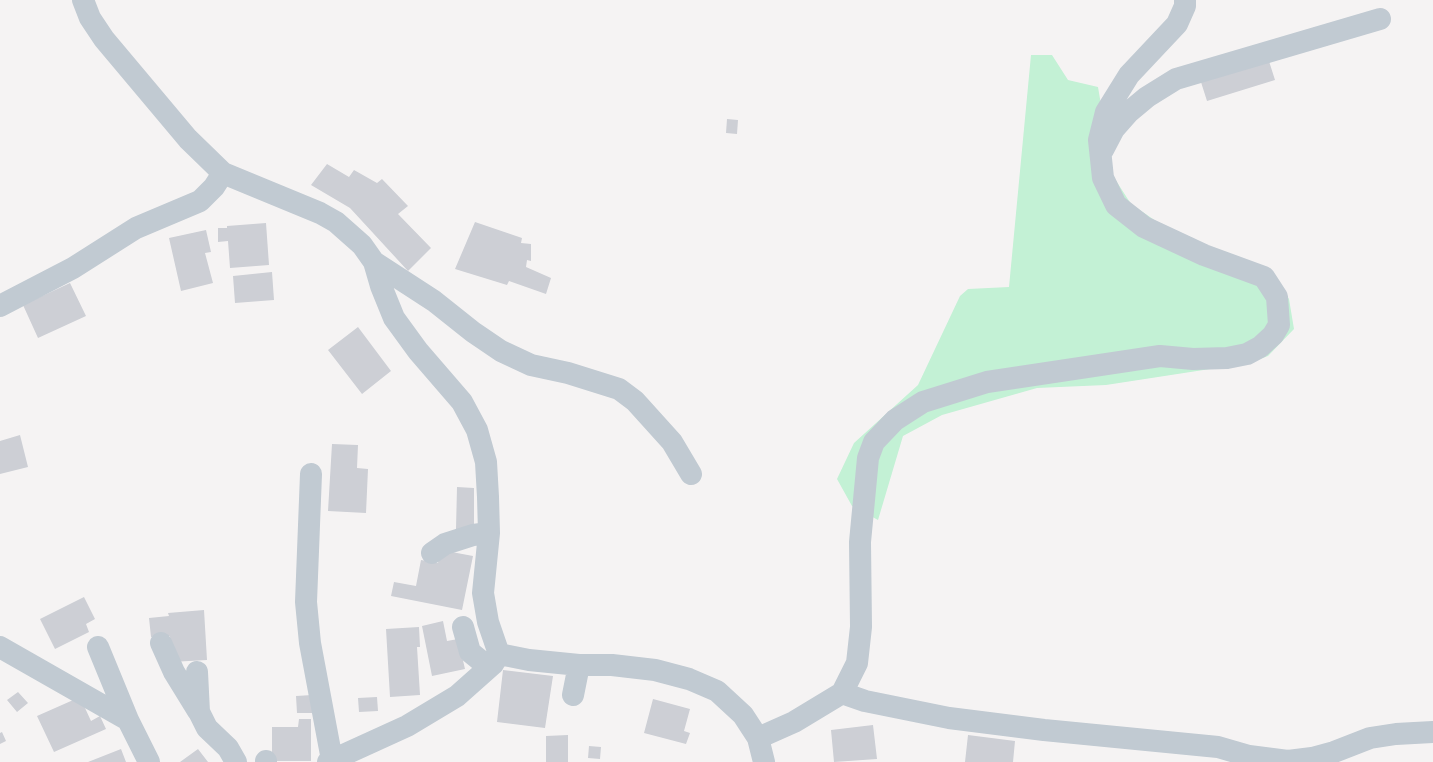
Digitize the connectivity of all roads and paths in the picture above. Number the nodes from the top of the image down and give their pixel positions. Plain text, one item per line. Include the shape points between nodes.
1 (83, 0) edge
2 (1185, 0) edge
3 (1380, 18) dead end
4 (1101, 154) junction
5 (223, 173) junction
6 (374, 262) junction
7 (0, 306) edge
8 (311, 474) dead end
9 (691, 474) dead end
10 (489, 533) junction
11 (432, 553) dead end
12 (463, 628) dead end
13 (161, 643) dead end
14 (0, 647) edge
15 (98, 647) dead end
16 (496, 659) junction
17 (579, 665) junction
18 (197, 672) dead end
19 (842, 693) junction
20 (573, 695) dead end
21 (199, 712) junction
22 (128, 720) junction
23 (1433, 732) edge
24 (758, 738) junction
25 (330, 761) edge
26 (149, 762) edge
27 (236, 762) edge
28 (764, 762) edge

1 - 5 street via 90,18 104,39 188,139
2 - 4 street via 1177,24 1129,75 1106,112 1099,140
3 - 4 street via 1176,79 1129,112 1114,129
4 - 19 street via 1103,178 1116,205 1144,227 1204,255 1264,277 1277,297 1279,325 1260,347 1247,354 1193,360 1160,356 987,382 923,402 895,420 874,442 868,458 860,542 860,634 857,663
5 - 6 street via 336,222 362,245
5 - 7 street via 200,201 136,228 73,268
6 - 9 street via 434,301 501,351 531,365 568,373 619,389 635,401 672,442
6 - 10 street via 380,286 394,318 418,351 462,402 477,430 486,462
8 - 25 street via 306,602 310,643
10 - 11 street via 445,544
10 - 16 street via 483,593
12 - 16 street via 470,652 480,661
13 - 21 street via 174,672
14 - 22 street
15 - 22 street
16 - 17 street
16 - 25 street via 457,696 407,726
17 - 20 street
17 - 24 street via 612,665 655,670 689,679 717,691 744,715
18 - 21 street
19 - 23 street via 865,701 949,718 1218,747 1249,756 1288,761 1334,752 1370,738
19 - 24 street via 794,722
21 - 27 street via 207,728 228,748
22 - 26 street
24 - 28 street

